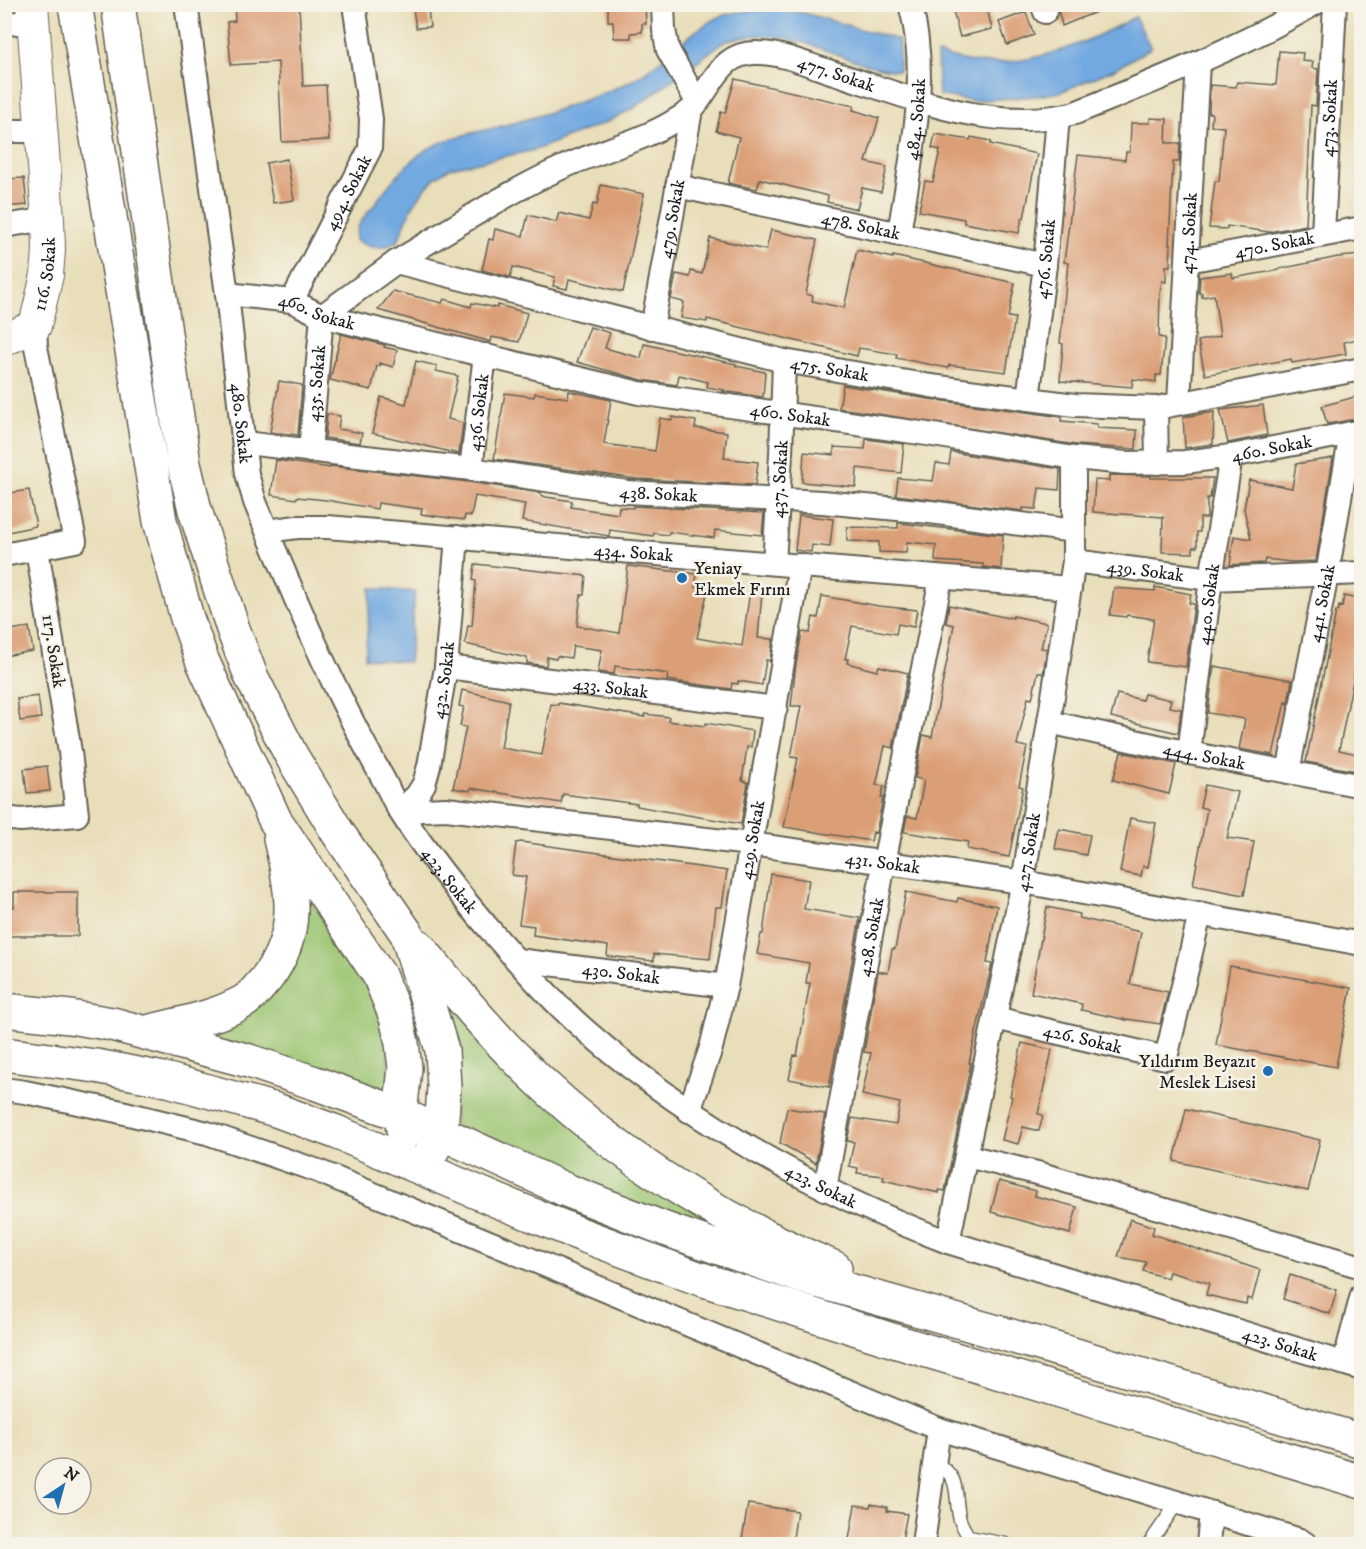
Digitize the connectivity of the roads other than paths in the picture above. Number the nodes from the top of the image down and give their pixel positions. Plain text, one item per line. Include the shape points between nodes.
1 (75, 4) edge
2 (118, 4) edge
3 (186, 4) edge
4 (354, 4) edge
5 (663, 4) edge
6 (910, 4) edge
7 (1314, 4) edge
8 (1335, 4) edge
9 (23, 17) edge
10 (1198, 63) junction
11 (919, 99) junction
12 (694, 106) junction
13 (1058, 117) junction
14 (40, 130) junction
15 (4, 131) edge
16 (677, 186) junction
17 (48, 219) junction
18 (4, 226) edge
19 (1362, 228) edge
20 (899, 234) junction
21 (1323, 234) junction
22 (1188, 261) junction
23 (396, 262) junction
24 (1045, 265) junction
25 (226, 294) junction
26 (292, 302) junction
27 (322, 316) junction
28 (35, 326) junction
29 (652, 328) junction
30 (4, 340) edge
31 (485, 355) junction
32 (784, 361) junction
33 (1362, 369) edge
34 (1028, 399) junction
35 (1179, 403) junction
36 (1156, 408) junction
37 (782, 414) junction
38 (1356, 432) edge
39 (244, 443) junction
40 (310, 451) junction
41 (1231, 456) junction
42 (1074, 458) junction
43 (1157, 463) junction
44 (471, 469) junction
45 (777, 500) junction
46 (267, 531) junction
47 (1074, 531) junction
48 (457, 537) junction
49 (37, 549) junction
50 (4, 555) edge
51 (1074, 561) junction
52 (774, 563) junction
53 (800, 565) junction
54 (1362, 573) edge
55 (1327, 575) junction
56 (941, 578) junction
57 (1211, 579) junction
58 (1070, 588) junction
59 (446, 667) junction
60 (776, 708) junction
61 (1049, 722) junction
62 (1189, 753) junction
63 (1288, 772) junction
64 (1362, 786) edge
65 (400, 811) junction
66 (4, 818) edge
67 (275, 820) junction
68 (750, 844) junction
69 (884, 863) junction
70 (1023, 882) junction
71 (1200, 915) junction
72 (407, 934) junction
73 (1362, 944) edge
74 (517, 960) junction
75 (726, 986) junction
76 (4, 1010) edge
77 (995, 1018) junction
78 (145, 1033) junction
79 (4, 1054) edge
80 (4, 1089) edge
81 (689, 1111) junction
82 (399, 1114) junction
83 (441, 1133) junction
84 (967, 1156) junction
85 (430, 1167) junction
86 (825, 1189) junction
87 (948, 1242) junction
88 (1362, 1267) edge
89 (1362, 1295) edge
90 (1039, 1344) junction
91 (1353, 1366) edge
92 (939, 1429) junction
93 (1362, 1441) edge
94 (935, 1463) junction
95 (1362, 1482) edge
96 (1178, 1502) junction
97 (1211, 1513) junction
98 (922, 1545) edge
99 (1006, 1545) edge
100 (1149, 1545) edge
101 (1208, 1545) edge
102 (1306, 1545) edge

1 - 67 highway via 160,521 202,660
2 - 72 highway via 184,464 195,510 240,648 291,756
3 - 25 street, 480. Sokak
4 - 26 street, 494. Sokak via 371,119 370,149
5 - 12 street via 668,50
6 - 11 street, 484. Sokak
7 - 10 street, 477. Sokak
8 - 21 street, 473. Sokak
9 - 14 main road, 116. Sokak
10 - 13 street, 477. Sokak
10 - 22 street, 474. Sokak
11 - 12 street, 477. Sokak via 758,52 738,55 725,63
11 - 13 street, 477. Sokak via 1009,120
11 - 20 street, 484. Sokak
12 - 16 street, 479. Sokak
12 - 23 street, 477. Sokak via 641,137 551,173
13 - 24 street, 476. Sokak
14 - 15 street
14 - 17 main road, 116. Sokak
16 - 20 street, 478. Sokak
16 - 29 street, 479. Sokak
17 - 18 street
17 - 28 main road, 116. Sokak via 47,275
19 - 21 street, 470. Sokak
20 - 24 street, 478. Sokak
21 - 22 street, 470. Sokak
22 - 35 street, 474. Sokak
23 - 27 street
23 - 29 street, 475. Sokak
24 - 34 street, 476. Sokak
25 - 26 street, 460. Sokak
25 - 39 street, 480. Sokak
26 - 27 street, 460. Sokak
27 - 31 street, 460. Sokak
27 - 40 street, 435. Sokak
28 - 30 main road
28 - 49 street, 116. Sokak via 75,541
29 - 32 street, 475. Sokak
31 - 37 street, 460. Sokak via 639,393
31 - 44 street, 436. Sokak
32 - 34 street, 475. Sokak
32 - 37 street, 437. Sokak
33 - 35 street, 475. Sokak
34 - 36 street, 475. Sokak
35 - 36 street, 475. Sokak
36 - 43 street
37 - 42 street, 460. Sokak
37 - 45 street, 437. Sokak
38 - 41 street, 460. Sokak
38 - 55 street, 441. Sokak
39 - 40 street, 438. Sokak
39 - 46 street, 480. Sokak via 247,474
40 - 44 street, 438. Sokak
41 - 43 street, 460. Sokak
41 - 57 street, 440. Sokak
42 - 43 street, 460. Sokak
42 - 47 street, 427. Sokak
44 - 45 street, 438. Sokak via 627,492
45 - 47 street, 438. Sokak via 930,512
45 - 52 street, 437. Sokak
46 - 48 street, 434. Sokak via 327,527
46 - 65 street, 480. Sokak via 341,698
47 - 51 street, 427. Sokak
48 - 52 street, 434. Sokak
48 - 59 street, 432. Sokak
49 - 50 street
49 - 66 street, 117. Sokak via 77,815
51 - 57 street, 439. Sokak
51 - 58 street, 427. Sokak
52 - 53 street, 434. Sokak
53 - 56 street, 434. Sokak
53 - 60 street, 429. Sokak
54 - 55 street, 439. Sokak
55 - 57 street, 439. Sokak
55 - 63 street, 441. Sokak
56 - 58 street, 434. Sokak
56 - 69 street, 428. Sokak
57 - 62 street, 440. Sokak
58 - 61 street, 427. Sokak
59 - 60 street, 433. Sokak
59 - 65 street, 432. Sokak via 424,783
60 - 68 street, 429. Sokak
61 - 62 street, 444. Sokak
61 - 70 street, 427. Sokak
62 - 63 street, 444. Sokak
63 - 64 street, 444. Sokak
65 - 68 street, 431. Sokak via 457,810
65 - 74 street, 423. Sokak via 473,911
67 - 78 highway via 290,881 292,911 277,963 246,1000 203,1018
67 - 82 highway via 379,975 389,996 405,1068
68 - 69 street, 431. Sokak
68 - 75 street, 429. Sokak
69 - 70 street, 431. Sokak
69 - 86 street, 428. Sokak
70 - 71 street, 431. Sokak
70 - 77 street, 427. Sokak
71 - 73 street, 431. Sokak
71 - 77 street, 426. Sokak via 1166,1058
72 - 83 highway via 442,1050
72 - 90 highway via 511,1053 557,1097 656,1174 762,1235 833,1267
74 - 75 street, 430. Sokak
74 - 81 street, 423. Sokak via 584,1030
75 - 81 street, 429. Sokak via 711,1048
76 - 78 highway via 70,1017
77 - 84 street, 427. Sokak
78 - 82 highway via 260,1065
79 - 85 highway via 168,1080 276,1110
80 - 92 street via 207,1134 318,1171
81 - 86 street, 423. Sokak via 742,1145
82 - 83 highway
82 - 85 highway via 407,1144
83 - 85 highway
83 - 90 highway via 566,1190 665,1229 803,1277
84 - 87 street, 427. Sokak
84 - 88 street
85 - 95 highway via 585,1236 695,1277
86 - 87 street, 423. Sokak
87 - 91 street, 423. Sokak
89 - 91 street
90 - 93 highway
92 - 94 street
92 - 96 street
94 - 98 street
94 - 99 lane via 947,1469 955,1483 960,1521 969,1537
96 - 97 street
96 - 100 lane
97 - 101 street
97 - 102 street

